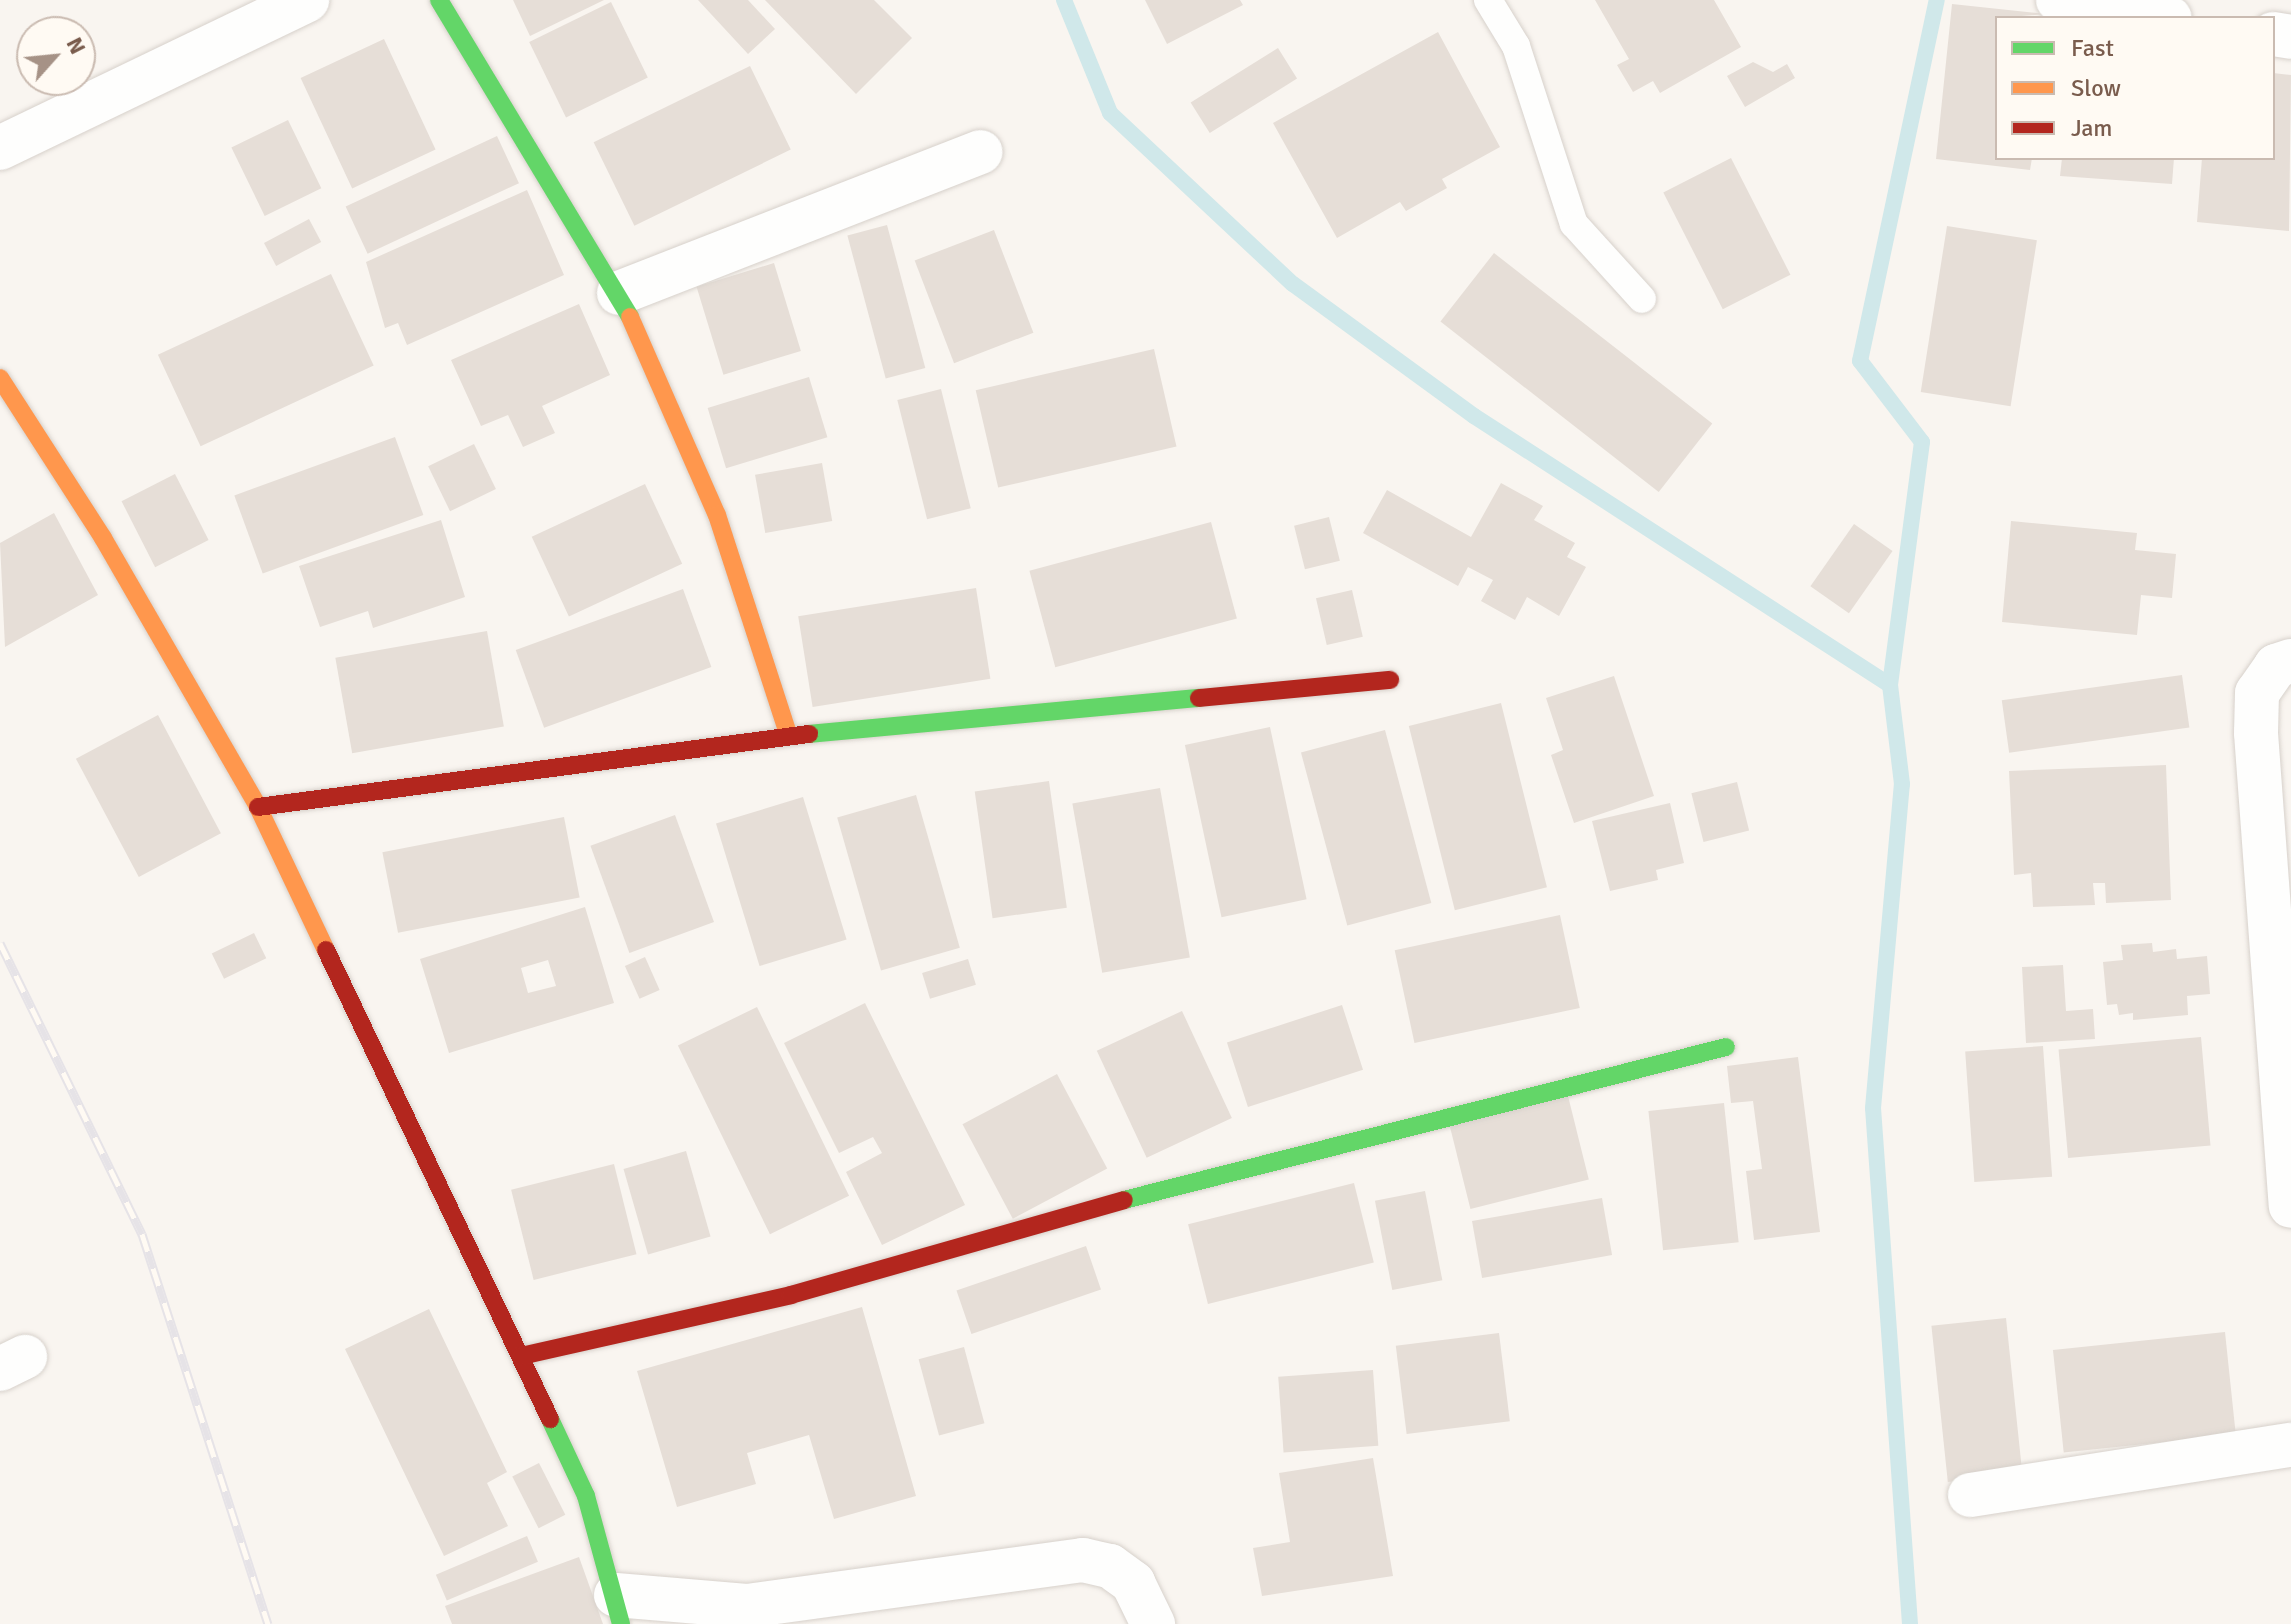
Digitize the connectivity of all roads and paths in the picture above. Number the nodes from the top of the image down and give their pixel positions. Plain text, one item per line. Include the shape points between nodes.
1 (307, 0) edge
2 (439, 0) edge
3 (1488, 0) edge
4 (2058, 0) edge
5 (2158, 16) edge
6 (0, 148) edge
7 (980, 152) dead end
8 (619, 293) junction
9 (1642, 299) dead end
10 (0, 378) edge
11 (2291, 661) edge
12 (1390, 680) dead end
13 (789, 736) junction
14 (258, 807) junction
15 (1726, 1047) dead end
16 (2291, 1206) edge
17 (521, 1356) junction
18 (2291, 1445) edge
19 (1970, 1495) dead end
20 (619, 1609) edge
21 (1153, 1624) edge

1 - 6 street
2 - 8 street
3 - 9 lane via 1516,46 1574,224
4 - 5 street
7 - 8 street
8 - 13 street via 717,515
10 - 14 street via 103,538
11 - 16 street via 2276,666 2257,693 2256,733
12 - 13 street
13 - 14 street
14 - 17 street
15 - 17 street via 1270,1159 791,1295
17 - 20 street via 586,1496
18 - 19 street
20 - 21 street via 747,1606 1083,1560 1110,1566 1133,1583

